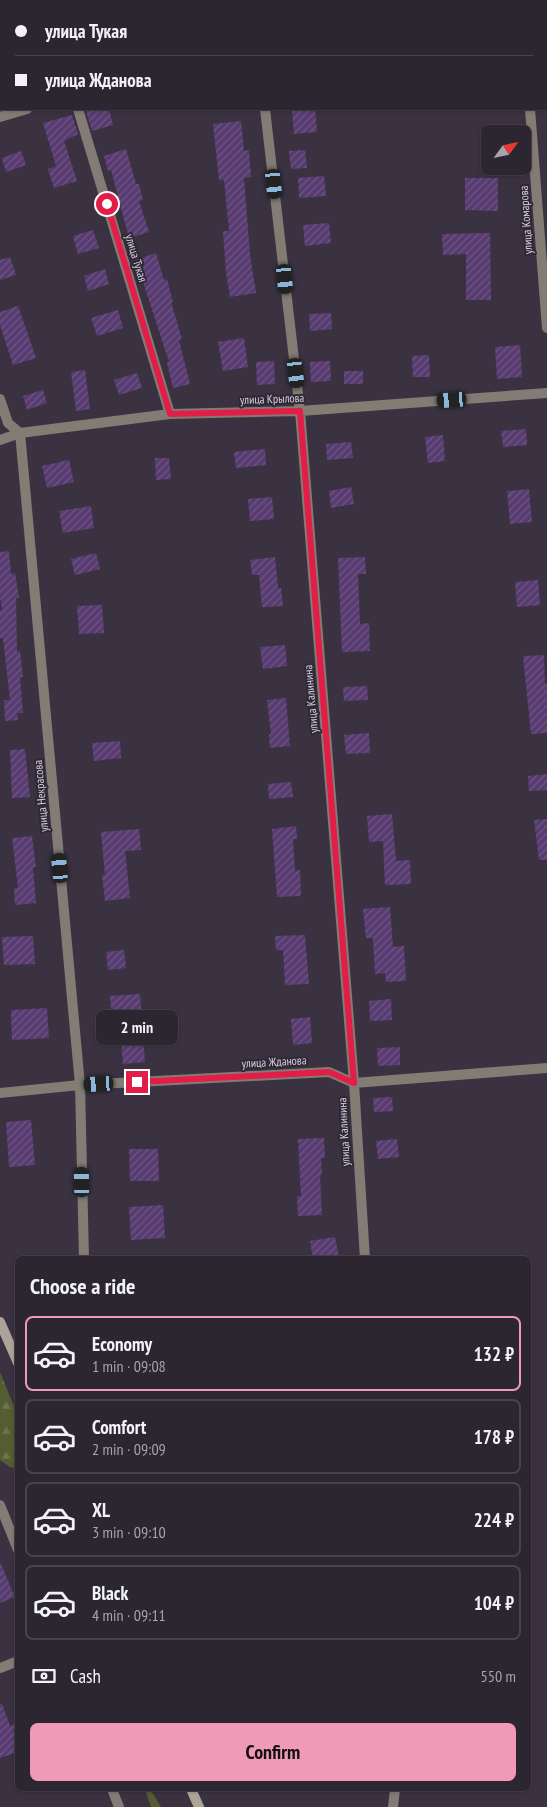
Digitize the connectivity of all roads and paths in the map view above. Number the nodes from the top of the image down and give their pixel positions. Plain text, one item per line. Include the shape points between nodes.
1 (24, 110) edge
2 (78, 110) edge
3 (265, 110) edge
4 (530, 110) edge
5 (0, 117) edge
6 (547, 328) edge
7 (547, 393) edge
8 (0, 399) edge
9 (300, 411) junction
10 (170, 414) junction
11 (20, 433) junction
12 (0, 440) edge
13 (547, 1068) edge
14 (354, 1083) junction
15 (80, 1085) junction
16 (0, 1093) edge
17 (84, 1256) edge
18 (364, 1256) edge
19 (0, 1322) edge
20 (15, 1356) edge
21 (0, 1506) edge
22 (15, 1543) edge
23 (15, 1662) edge
24 (0, 1668) edge
25 (113, 1791) edge
26 (192, 1791) edge
27 (395, 1791) edge
28 (119, 1807) edge
29 (198, 1807) edge
30 (393, 1807) edge

1 - 5 street
2 - 10 street, улица Тукая
3 - 9 street, улица Калинина
4 - 6 street, улица Комарова
7 - 9 street, улица Крылова
8 - 11 street via 8,424
9 - 10 street, улица Крылова
9 - 14 street, улица Калинина
10 - 11 street, улица Крылова
11 - 12 street, улица Крылова
11 - 15 street, улица Некрасова
13 - 14 street, улица Жданова
14 - 15 street, улица Жданова via 329,1072
14 - 18 street, улица Калинина
15 - 16 street, улица Жданова
15 - 17 street, улица Некрасова
19 - 20 street
21 - 22 street
23 - 24 street
25 - 28 street
26 - 29 street
27 - 30 street

